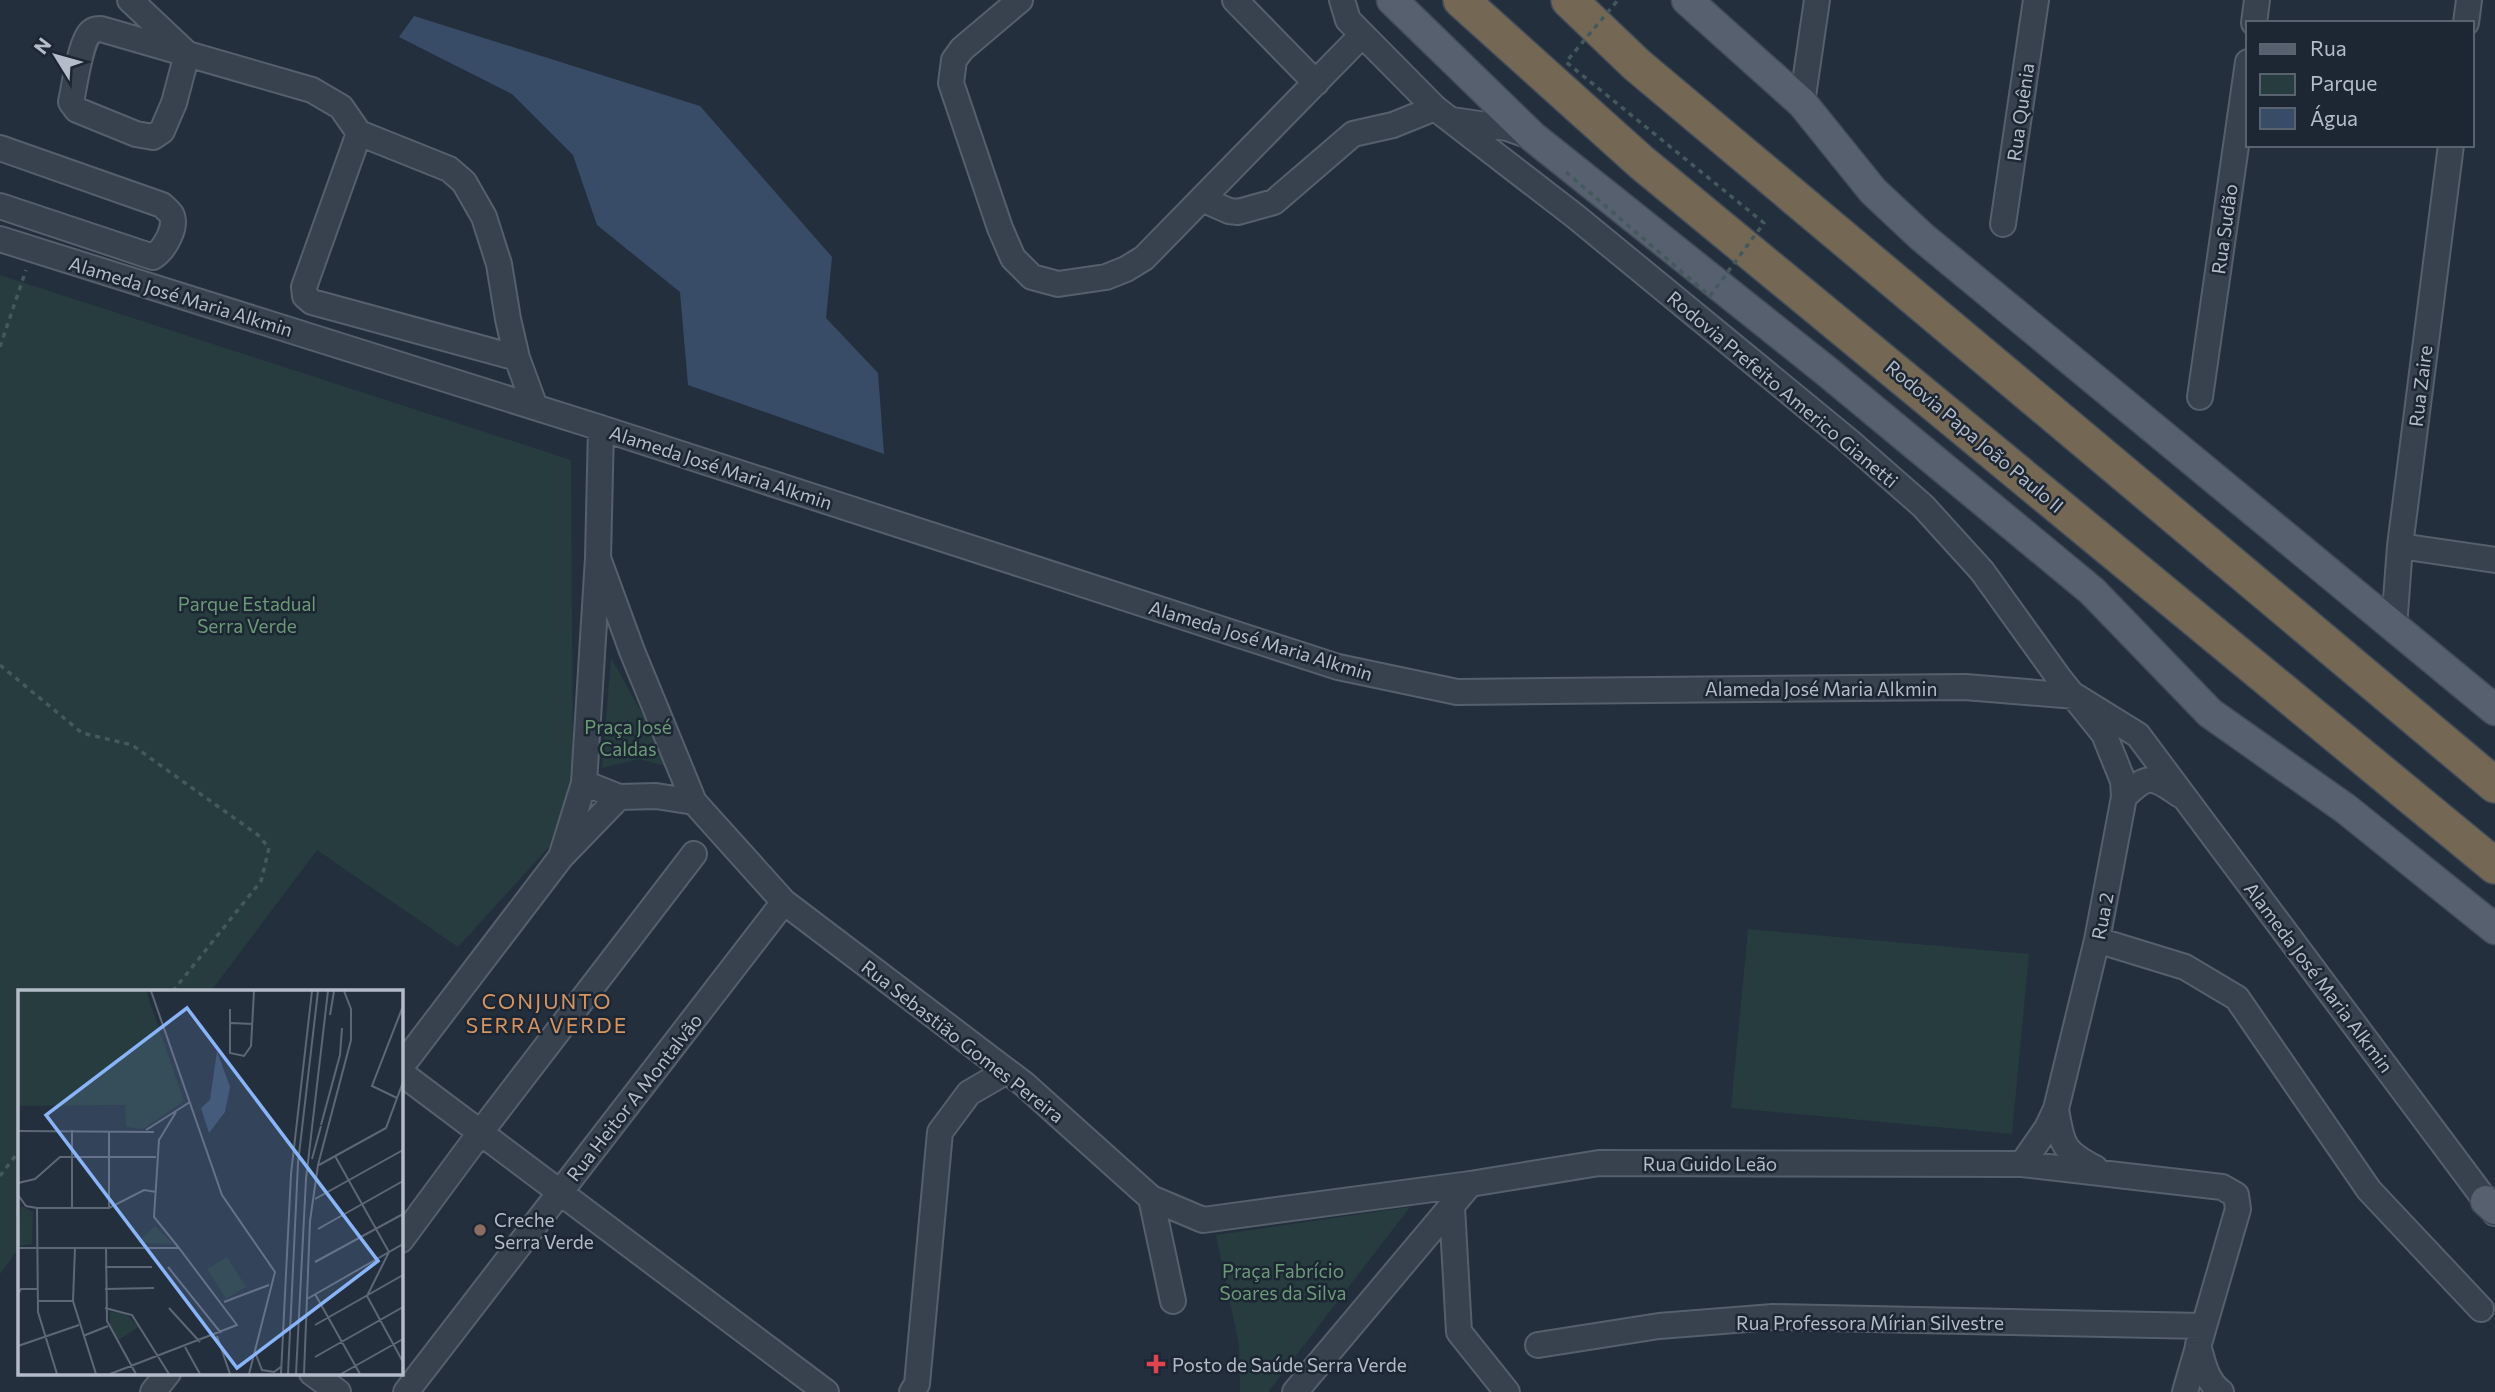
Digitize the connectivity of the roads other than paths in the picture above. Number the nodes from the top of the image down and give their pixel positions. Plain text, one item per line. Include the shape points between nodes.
1 (131, 0) edge
2 (1020, 0) edge
3 (1235, 0) edge
4 (1325, 0) edge
5 (1392, 0) edge
6 (1461, 0) edge
7 (1569, 0) edge
8 (1592, 0) edge
9 (1687, 0) edge
10 (1817, 0) edge
11 (2036, 0) edge
12 (2257, 0) edge
13 (2469, 0) edge
14 (1351, 18) edge
15 (2254, 21) edge
16 (2466, 21) edge
17 (187, 54) junction
18 (1637, 65) junction
19 (2246, 76) edge
20 (1315, 83) junction
21 (1802, 103) junction
22 (1443, 114) junction
23 (359, 133) junction
24 (1533, 137) junction
25 (2451, 147) edge
26 (0, 148) edge
27 (1202, 198) junction
28 (0, 206) edge
29 (2003, 224) dead end
30 (0, 239) edge
31 (517, 358) junction
32 (2200, 397) dead end
33 (535, 407) junction
34 (601, 428) junction
35 (2400, 546) junction
36 (598, 558) junction
37 (2495, 560) edge
38 (2394, 627) junction
39 (592, 648) junction
40 (632, 651) junction
41 (2075, 696) junction
42 (2495, 710) edge
43 (584, 782) junction
44 (2495, 785) edge
45 (619, 797) junction
46 (2124, 797) junction
47 (694, 802) junction
48 (2189, 802) junction
49 (694, 854) dead end
50 (561, 857) junction
51 (2495, 866) edge
52 (784, 902) junction
53 (2495, 929) edge
54 (2097, 940) junction
55 (402, 1066) edge
56 (1007, 1072) junction
57 (402, 1074) edge
58 (2056, 1109) junction
59 (480, 1132) junction
60 (2022, 1164) junction
61 (2104, 1172) junction
62 (1470, 1184) junction
63 (560, 1193) junction
64 (1151, 1198) junction
65 (1452, 1207) junction
66 (2492, 1208) edge
67 (402, 1239) edge
68 (1173, 1301) dead end
69 (2481, 1309) dead end
70 (2201, 1336) junction
71 (1538, 1345) dead end
72 (166, 1374) edge
73 (313, 1374) edge
74 (153, 1392) edge
75 (338, 1392) edge
76 (407, 1392) edge
77 (826, 1392) edge
78 (912, 1392) edge
79 (1295, 1392) edge
80 (1507, 1392) edge
81 (2185, 1392) edge
82 (2221, 1392) edge

1 - 17 street
2 - 27 street via 962,49 954,60 951,83 1013,258 1032,277 1058,284 1106,277 1144,258
3 - 20 street
4 - 14 street, Rodovia Prefeito Americo Gianetti
5 - 24 main road
6 - 51 highway, Rodovia Papa João Paulo II via 1641,162
7 - 18 highway
8 - 18 highway
9 - 21 main road
10 - 21 street
11 - 29 street, Rua Quênia
12 - 15 street
13 - 16 street
14 - 20 street
14 - 22 street, Rodovia Prefeito Americo Gianetti
17 - 17 street via 174,103 162,131 153,137 77,110 71,102 78,65 93,30
17 - 23 street via 312,90 341,107
18 - 44 highway
19 - 32 street, Rua Sudão
20 - 27 street
21 - 38 main road via 1873,191 1922,237
22 - 24 street
22 - 27 street via 1353,134 1274,202 1238,212
22 - 41 street, Rodovia Prefeito Americo Gianetti via 1585,224 1923,506 1982,570
23 - 31 street via 449,169 464,182 484,216 499,264
23 - 31 street via 304,296 312,302
24 - 53 main road via 2092,591 2210,713 2346,809
25 - 35 street, Rua Zaire
26 - 28 street via 162,205 173,222 168,239 153,257
30 - 33 street, Alameda José Maria Alkmin
31 - 33 street
33 - 34 street, Alameda José Maria Alkmin
34 - 36 street
34 - 41 street, Alameda José Maria Alkmin via 1338,667 1457,692 1965,687
35 - 37 street
35 - 38 street, Rua Zaire
36 - 39 street
36 - 40 street
38 - 42 main road
39 - 40 street via 620,646
39 - 43 street
40 - 47 street
41 - 46 street, Rodovia Prefeito Americo Gianetti via 2104,734 2123,781
41 - 48 street, Alameda José Maria Alkmin via 2138,736
43 - 45 street
43 - 50 street
45 - 47 street
45 - 50 street
46 - 48 street via 2141,781 2153,779
46 - 54 street, Rua 2
47 - 52 street, Rua Sebastião Gomes Pereira
48 - 66 street, Alameda José Maria Alkmin
49 - 59 street
50 - 55 street
52 - 56 street, Rua Sebastião Gomes Pereira
52 - 63 street, Rua Heitor A Montalvão
54 - 58 street, Rua 2
54 - 69 street via 2185,967 2237,998 2369,1189
56 - 64 street, Rua Sebastião Gomes Pereira
56 - 78 street via 969,1093 940,1132 917,1384
57 - 59 street
58 - 60 street, Rua 2
58 - 61 street, Rua 2 via 2061,1139 2070,1153
59 - 63 street
59 - 67 street
60 - 61 street, Rua Guido Leão
60 - 62 street, Rua Guido Leão via 1599,1163
61 - 70 street, Rua Guido Leão via 2222,1187 2236,1195 2238,1209
62 - 64 street, Rua Sebastião Gomes Pereira via 1203,1220
62 - 65 street
63 - 76 street, Rua Heitor A Montalvão
63 - 77 street
64 - 68 street
65 - 79 street
65 - 80 street via 1459,1332
70 - 71 street, Rua Professora Mírian Silvestre via 1773,1317 1659,1326
70 - 81 street
70 - 82 street via 2207,1375
72 - 74 street
73 - 75 street

